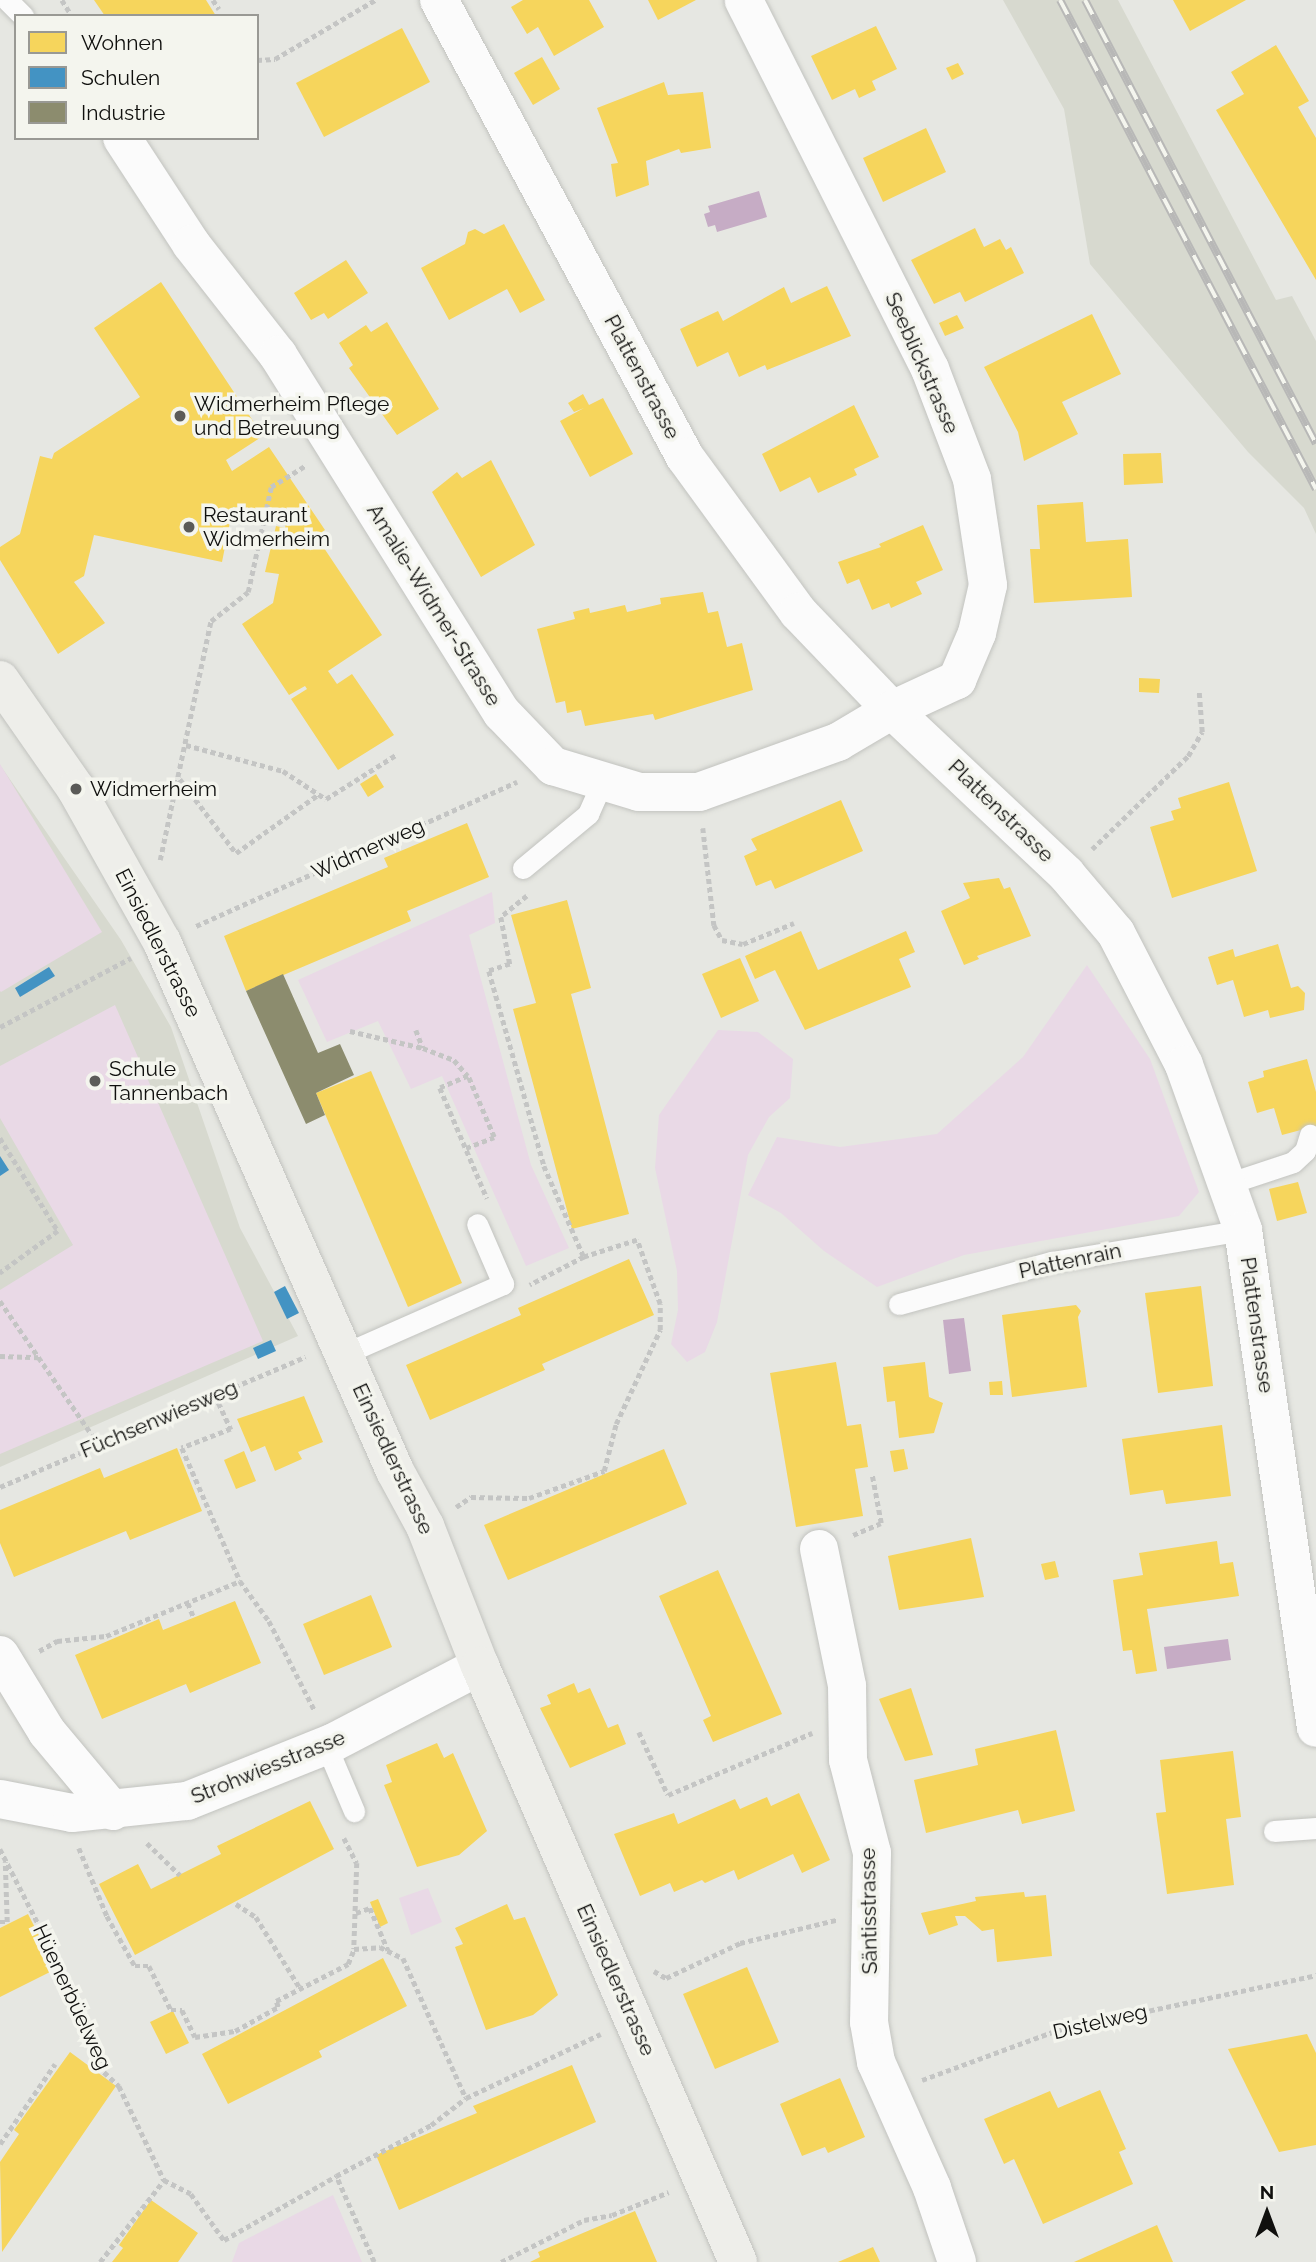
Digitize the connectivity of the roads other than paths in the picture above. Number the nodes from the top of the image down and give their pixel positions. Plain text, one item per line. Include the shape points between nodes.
1 (7, 0) edge
2 (439, 0) edge
3 (744, 0) edge
4 (21, 14) edge
5 (123, 140) edge
6 (0, 680) edge
7 (892, 710) junction
8 (603, 781) junction
9 (523, 868) dead end
10 (1310, 1135) dead end
11 (1230, 1184) junction
12 (478, 1224) road end
13 (1243, 1230) junction
14 (899, 1304) dead end
15 (331, 1352) junction
16 (819, 1549) road end
17 (4, 1662) edge
18 (480, 1666) junction
19 (1316, 1728) edge
20 (329, 1744) junction
21 (0, 1800) edge
22 (354, 1811) dead end
23 (97, 1812) junction
24 (1316, 1828) edge
25 (1274, 1832) dead end
26 (738, 2262) edge
27 (957, 2262) edge

1 - 4 lane
2 - 7 street, Plattenstrasse via 685,457 798,612
3 - 7 street, Seeblickstrasse via 930,369 972,479 988,585 977,633 957,680
5 - 8 street, Amalie-Widmer-Strasse via 191,244 278,355 502,713 553,766
6 - 15 main road, Einsiedlerstrasse via 76,789 168,955
7 - 8 street, Amalie-Widmer-Strasse via 838,742 699,793 639,792
7 - 11 street, Plattenstrasse via 1066,874 1122,945 1197,1092
8 - 9 lane via 588,814
10 - 11 lane via 1305,1151 1293,1162
11 - 13 street, Plattenstrasse
12 - 15 lane via 503,1284
13 - 14 lane, Plattenrain via 1052,1262
13 - 19 street, Plattenstrasse
15 - 18 main road, Einsiedlerstrasse via 425,1526
16 - 27 street, Säntisstrasse via 847,1686 848,1760 872,1853 869,2022 876,2062 933,2188
17 - 23 street
18 - 20 street, Strohwiesstrasse
18 - 26 main road, Einsiedlerstrasse
20 - 22 lane
20 - 23 street, Strohwiesstrasse via 187,1801
21 - 23 street, Strohwiesstrasse
24 - 25 lane

